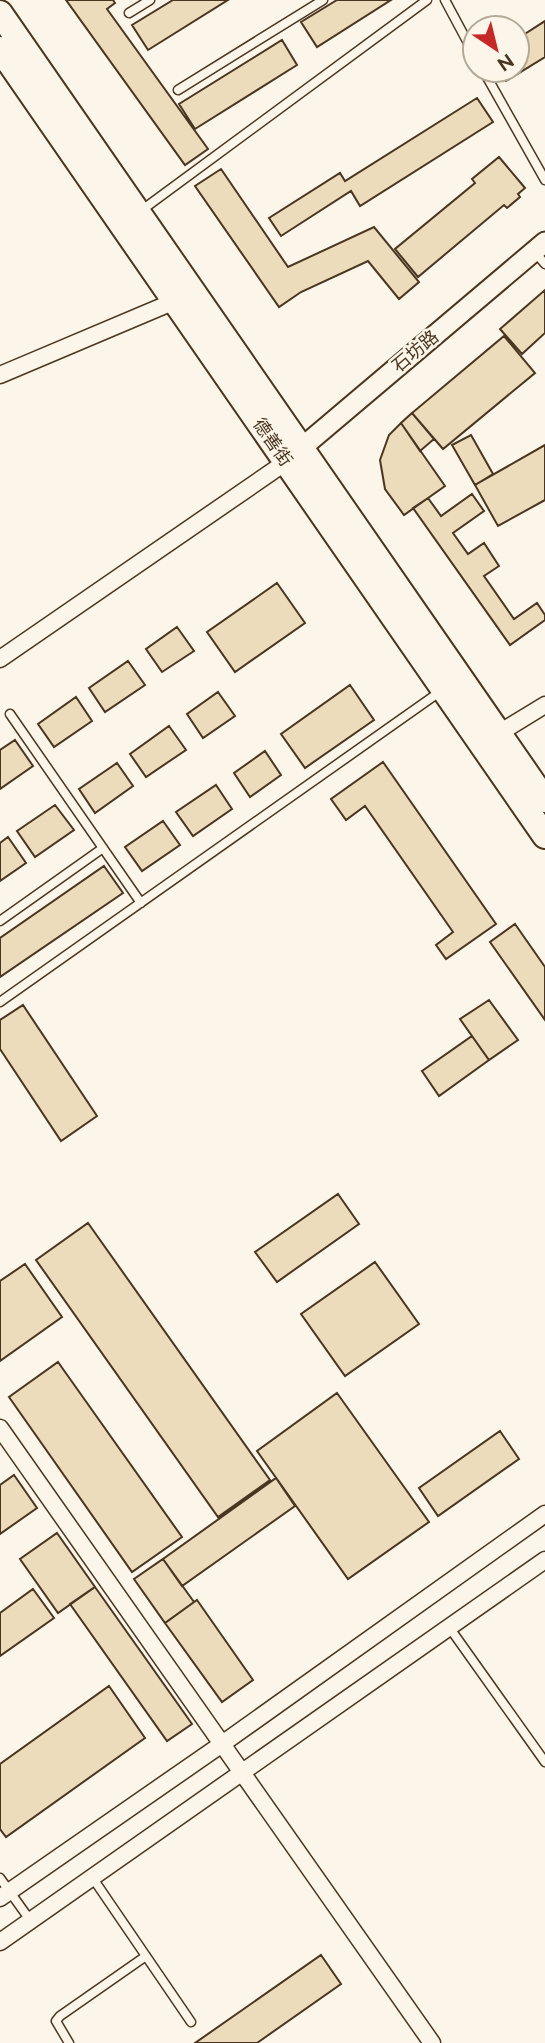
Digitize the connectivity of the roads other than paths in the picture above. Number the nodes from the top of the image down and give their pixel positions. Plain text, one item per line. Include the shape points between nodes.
1 (150, 0) edge
2 (323, 0) edge
3 (427, 0) edge
4 (445, 0) edge
5 (0, 13) edge
6 (129, 13) dead end
7 (461, 29) edge
8 (0, 49) edge
9 (491, 84) edge
10 (178, 90) dead end
11 (545, 180) edge
12 (138, 213) junction
13 (541, 252) edge
14 (174, 301) junction
15 (0, 375) edge
16 (294, 455) junction
17 (0, 659) edge
18 (443, 689) junction
19 (545, 705) edge
20 (10, 714) dead end
21 (499, 733) junction
22 (545, 800) edge
23 (545, 836) edge
24 (103, 848) junction
25 (141, 903) junction
26 (0, 921) edge
27 (0, 1002) edge
28 (0, 1428) edge
29 (545, 1514) edge
30 (545, 1560) edge
31 (449, 1627) junction
32 (222, 1744) junction
33 (545, 1762) edge
34 (242, 1772) junction
35 (92, 1877) junction
36 (3, 1889) edge
37 (30, 1920) junction
38 (0, 1941) edge
39 (146, 1956) junction
40 (191, 2022) dead end
41 (69, 2043) edge
42 (432, 2043) edge

1 - 6 lane
2 - 10 lane
3 - 12 lane
4 - 7 lane
5 - 12 main road, 德善街
8 - 14 main road, 德善街
9 - 11 lane
12 - 16 main road, 德善街
13 - 16 street, 石坊路
14 - 15 street
14 - 16 main road, 德善街
16 - 17 street
16 - 18 main road, 德善街
16 - 21 main road, 德善街
18 - 23 main road, 德善街
18 - 25 lane
19 - 21 street
20 - 24 lane
21 - 22 main road, 德善街
24 - 25 lane
24 - 26 lane
25 - 27 lane
28 - 32 street
29 - 32 street
30 - 31 street
31 - 33 lane
31 - 34 street
32 - 34 street
32 - 36 street
34 - 35 street
34 - 42 street
35 - 37 street
35 - 39 lane
36 - 37 lane
37 - 38 street
39 - 40 lane
39 - 41 lane via 60,2016 57,2021

